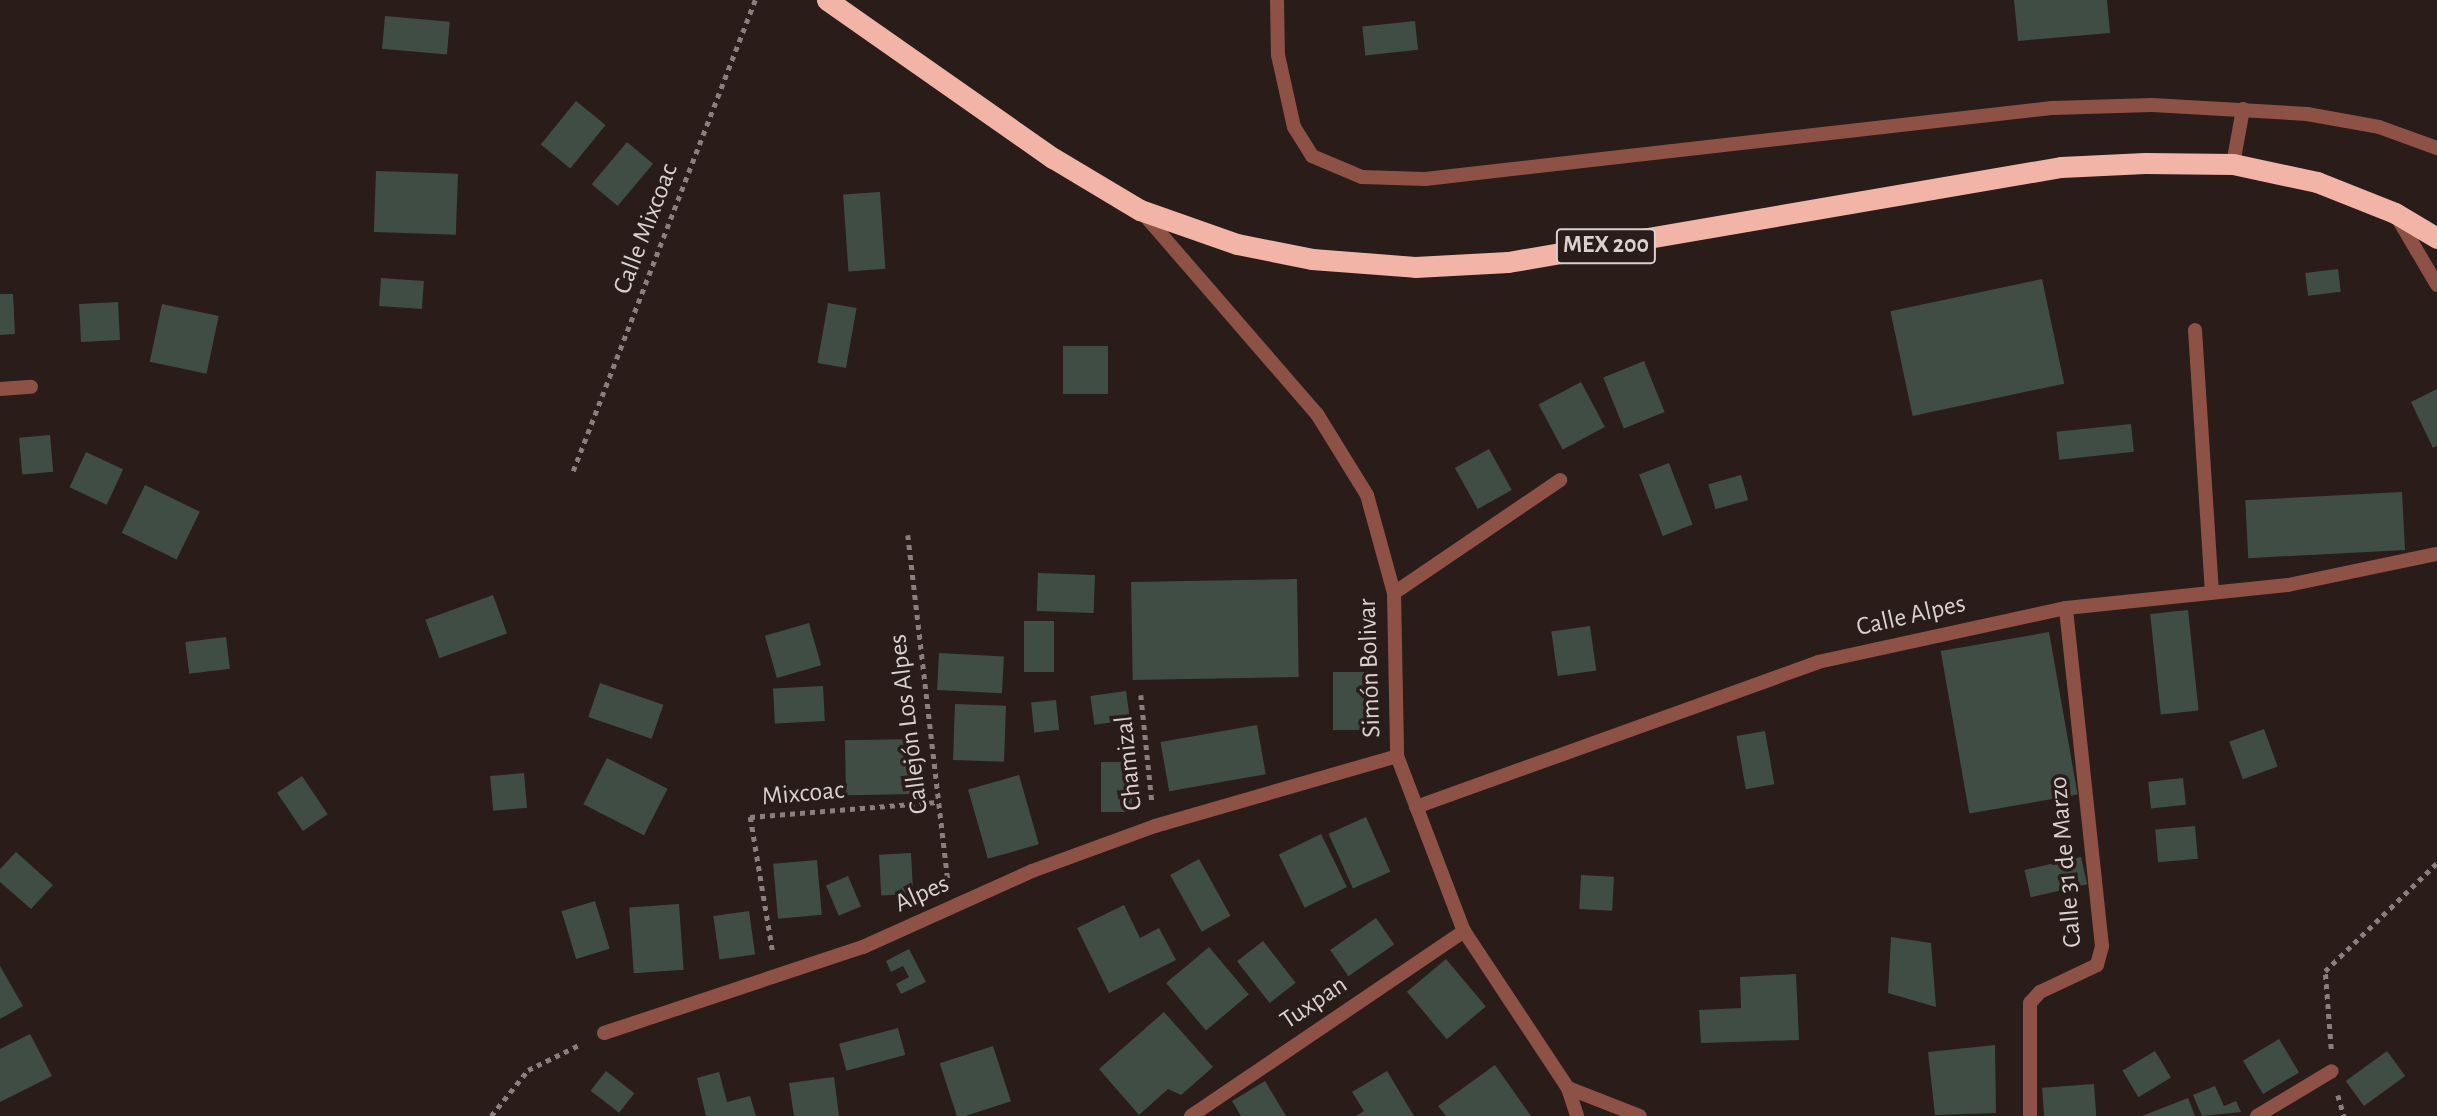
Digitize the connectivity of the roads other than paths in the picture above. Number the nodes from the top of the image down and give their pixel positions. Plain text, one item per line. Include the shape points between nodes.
1 (827, 0) edge
2 (1277, 0) edge
3 (2243, 109) junction
4 (2437, 148) edge
5 (2233, 164) junction
6 (1140, 210) junction
7 (2395, 213) junction
8 (2437, 238) edge
9 (2437, 285) edge
10 (2195, 330) dead end
11 (32, 387) dead end
12 (0, 388) edge
13 (1560, 480) dead end
14 (2437, 554) edge
15 (2212, 590) junction
16 (1394, 593) junction
17 (2066, 608) junction
18 (1397, 756) junction
19 (1416, 807) junction
20 (1464, 931) junction
21 (604, 1033) road end
22 (2332, 1071) road end
23 (1568, 1088) junction
24 (1191, 1116) edge
25 (1577, 1116) edge
26 (1640, 1116) edge
27 (2030, 1116) edge
28 (2257, 1116) edge

1 - 6 highway, MEX 200 via 1053,158
2 - 3 street via 1278,55 1294,127 1312,156 1362,177 1425,178 2052,108
3 - 4 street via 2379,127
3 - 5 street
5 - 6 highway, MEX 200 via 2061,167 1507,262 1415,267 1312,259 1237,244
5 - 7 highway, MEX 200 via 2317,182
6 - 16 street, Simón Bolivar via 1317,414 1367,495
7 - 8 highway, MEX 200
7 - 9 street
10 - 15 street
11 - 12 street
13 - 16 street
14 - 15 street, Calle Alpes via 2288,585
15 - 17 street, Calle Alpes
16 - 18 street, Simón Bolivar
17 - 19 street, Calle Alpes via 1818,662
17 - 27 street, Calle 31 de Marzo via 2102,946 2096,965 2040,992 2030,1003
18 - 19 street, Simón Bolivar
18 - 21 street, Alpes via 1155,827 1032,871 776,979
19 - 20 street, Simón Bolivar
20 - 23 street, Simón Bolivar
20 - 24 street, Tuxpan
22 - 28 street
23 - 25 street, Simón Bolivar
23 - 26 street

